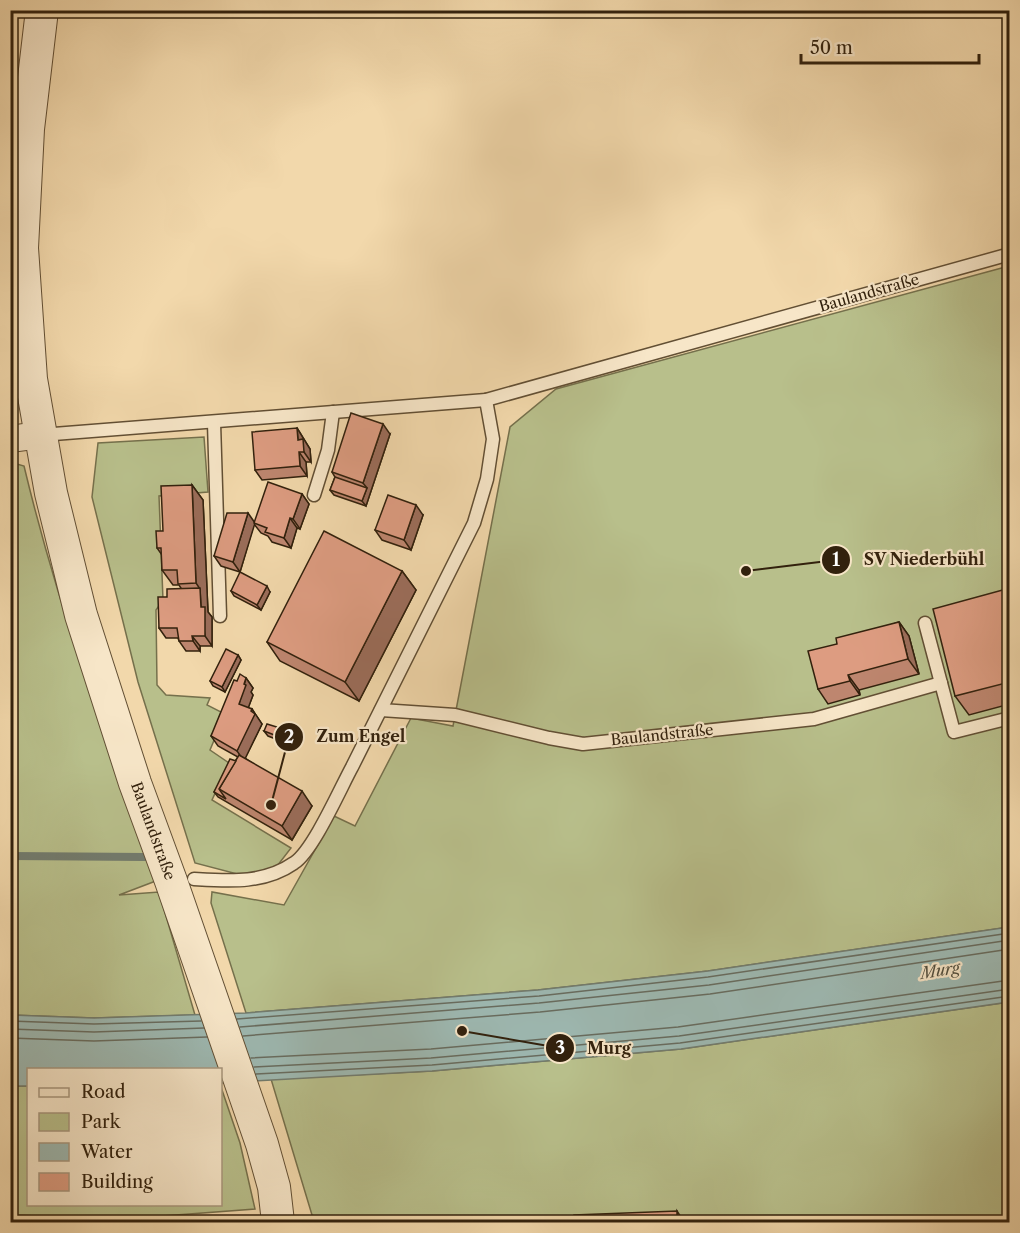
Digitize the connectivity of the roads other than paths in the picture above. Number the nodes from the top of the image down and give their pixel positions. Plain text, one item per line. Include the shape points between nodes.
1 (42, 10) edge
2 (1010, 254) edge
3 (486, 400) junction
4 (333, 412) junction
5 (214, 423) junction
6 (25, 437) edge
7 (314, 495) dead end
8 (220, 616) dead end
9 (925, 623) dead end
10 (941, 683) junction
11 (381, 710) junction
12 (1010, 718) edge
13 (186, 890) junction
14 (278, 1222) edge

1 - 6 street, Baulandstraße via 28,129 22,248 32,379
2 - 3 lane, Baulandstraße
3 - 4 lane, Baulandstraße
3 - 11 lane via 493,439 474,523
4 - 5 lane, Baulandstraße
4 - 7 lane via 328,450
5 - 6 lane, Baulandstraße
5 - 8 lane
6 - 13 street, Baulandstraße via 60,533 81,615 135,783
9 - 10 lane
10 - 11 lane, Baulandstraße via 814,719 583,744 455,716
10 - 12 lane via 954,732
11 - 13 lane via 303,857 277,874 260,879
13 - 14 street, Baulandstraße via 274,1187

